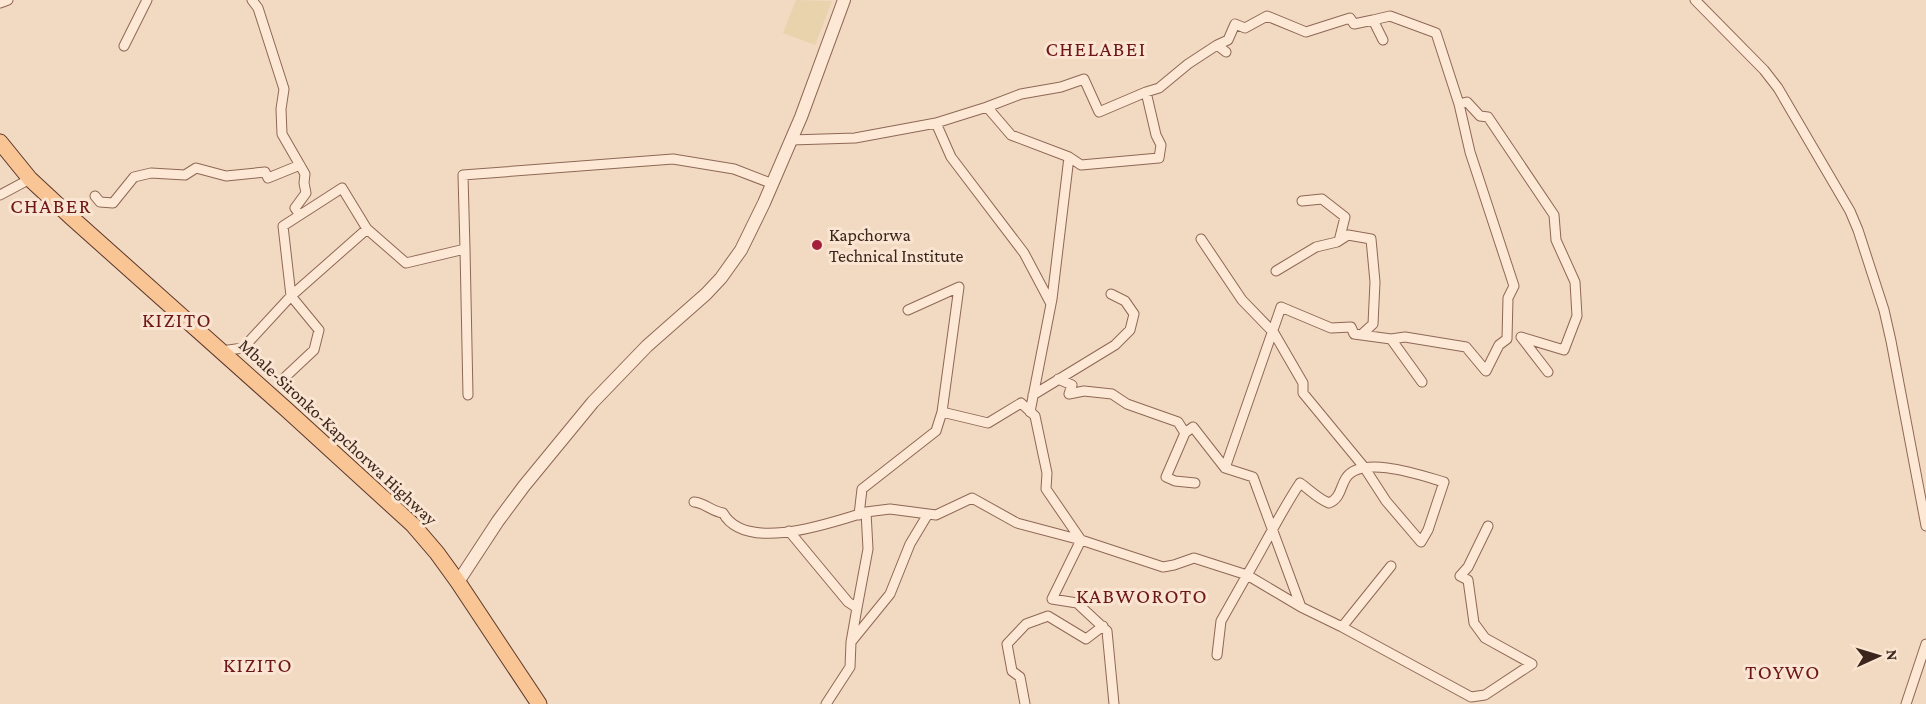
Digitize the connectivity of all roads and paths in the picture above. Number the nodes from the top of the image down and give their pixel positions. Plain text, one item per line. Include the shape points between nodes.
1 (8, 0) edge
2 (147, 0) edge
3 (252, 0) edge
4 (844, 0) edge
5 (1695, 0) edge
6 (0, 3) edge
7 (1373, 20) junction
8 (1383, 40) dead end
9 (1217, 45) junction
10 (124, 46) dead end
11 (1226, 52) dead end
12 (1146, 92) junction
13 (1459, 104) junction
14 (987, 107) junction
15 (936, 123) junction
16 (791, 140) junction
17 (0, 142) edge
18 (1069, 158) junction
19 (300, 165) junction
20 (30, 179) junction
21 (773, 184) junction
22 (0, 195) edge
23 (95, 196) dead end
24 (1302, 201) dead end
25 (300, 215) junction
26 (367, 229) junction
27 (1201, 239) dead end
28 (1339, 241) junction
29 (465, 249) junction
30 (1276, 271) dead end
31 (1112, 294) dead end
32 (291, 296) junction
33 (1051, 304) junction
34 (908, 310) dead end
35 (1272, 331) junction
36 (1361, 335) junction
37 (1391, 339) junction
38 (221, 351) junction
39 (1548, 372) dead end
40 (1058, 380) junction
41 (280, 381) dead end
42 (1422, 382) dead end
43 (468, 394) dead end
44 (1033, 394) junction
45 (942, 412) junction
46 (1030, 412) junction
47 (1185, 433) junction
48 (1365, 467) junction
49 (1225, 468) junction
50 (1195, 483) dead end
51 (694, 502) dead end
52 (863, 513) junction
53 (928, 514) junction
54 (1488, 526) dead end
55 (1926, 526) edge
56 (1272, 529) junction
57 (789, 531) junction
58 (1081, 540) junction
59 (1391, 566) dead end
60 (1247, 575) junction
61 (459, 582) junction
62 (1301, 607) junction
63 (857, 608) junction
64 (1103, 627) junction
65 (1342, 627) junction
66 (851, 642) junction
67 (1926, 644) edge
68 (1217, 655) dead end
69 (1468, 700) edge
70 (1910, 702) edge
71 (539, 704) edge
72 (826, 704) edge
73 (1025, 704) edge
74 (1114, 704) edge

1 - 6 street
2 - 10 street
3 - 19 street via 284,89 282,134
4 - 16 street
5 - 55 street via 1778,88 1850,211 1884,310
7 - 8 street
7 - 9 street via 1354,24 1350,18 1306,32 1268,16 1245,28 1235,24 1228,40
7 - 13 street via 1390,16 1436,33
9 - 11 street
9 - 12 street via 1158,88
12 - 14 street via 1099,112 1084,79
12 - 18 street via 1161,145 1159,158 1082,165
13 - 37 street via 1470,152 1514,286 1508,298 1508,339 1485,371 1466,347 1405,337
13 - 39 street via 1467,102 1480,116 1488,117 1554,215 1556,240 1575,282 1577,316 1564,350 1521,337
14 - 15 street
14 - 18 street via 1011,135
15 - 16 street via 855,138
15 - 33 street via 951,157 1024,254
16 - 21 street
17 - 20 main road, Mbale-Sironko-Kapchorwa Highway
18 - 33 street
19 - 23 street via 268,178 265,172 226,176 196,168 185,175 151,173 134,177 113,203 100,202
19 - 25 street via 306,174 306,193 295,208
20 - 22 street
20 - 38 main road, Mbale-Sironko-Kapchorwa Highway
21 - 29 street via 734,169 673,159 463,175
21 - 61 street via 741,250 721,278 593,402 524,486
24 - 28 street via 1322,199 1345,217
25 - 26 street via 342,188
25 - 32 street via 283,226
26 - 29 street via 406,263
26 - 32 street
27 - 35 street via 1242,300
28 - 30 street via 1316,247
28 - 36 street via 1348,235 1371,239 1373,324
29 - 43 street
31 - 40 street via 1125,301 1134,314 1130,330 1115,345
32 - 38 street via 243,348
32 - 41 street via 320,330 314,350
33 - 44 street
34 - 45 street via 960,287
35 - 36 street via 1281,307 1331,328 1351,327 1354,334
35 - 48 street via 1303,384 1303,393
35 - 49 street
36 - 37 street
37 - 42 street
38 - 61 main road, Mbale-Sironko-Kapchorwa Highway via 413,525
40 - 44 street
40 - 47 street via 1072,385 1069,393 1112,394 1127,404 1178,422
44 - 46 street
45 - 46 street via 988,423 1021,403
45 - 52 street via 936,431 862,489
46 - 58 street via 1035,416 1047,473 1046,489
47 - 49 street via 1193,427
47 - 50 street via 1166,477
48 - 48 street via 1386,501 1421,542 1444,482 1393,468
48 - 56 street via 1347,477 1335,501 1329,503 1300,483
49 - 56 street via 1253,477
51 - 57 street via 723,513 728,521 748,531
52 - 53 street via 890,509
52 - 57 street via 806,530
52 - 63 street via 868,549
53 - 58 street via 972,498 1017,523
53 - 66 street via 910,544 890,594
54 - 69 street via 1460,576 1468,580 1474,623 1485,638 1532,664 1485,695
56 - 60 street
56 - 62 street
57 - 63 street
58 - 60 street via 1163,567 1194,558
58 - 64 street via 1052,599 1077,603
59 - 65 street
60 - 62 street
60 - 68 street via 1221,621
61 - 71 main road, Mbale-Sironko-Kapchorwa Highway
62 - 65 street
63 - 66 street
64 - 73 street via 1086,639 1048,616 1026,624 1007,644
64 - 74 street via 1107,631
65 - 69 street
66 - 72 street via 850,667
67 - 70 street

